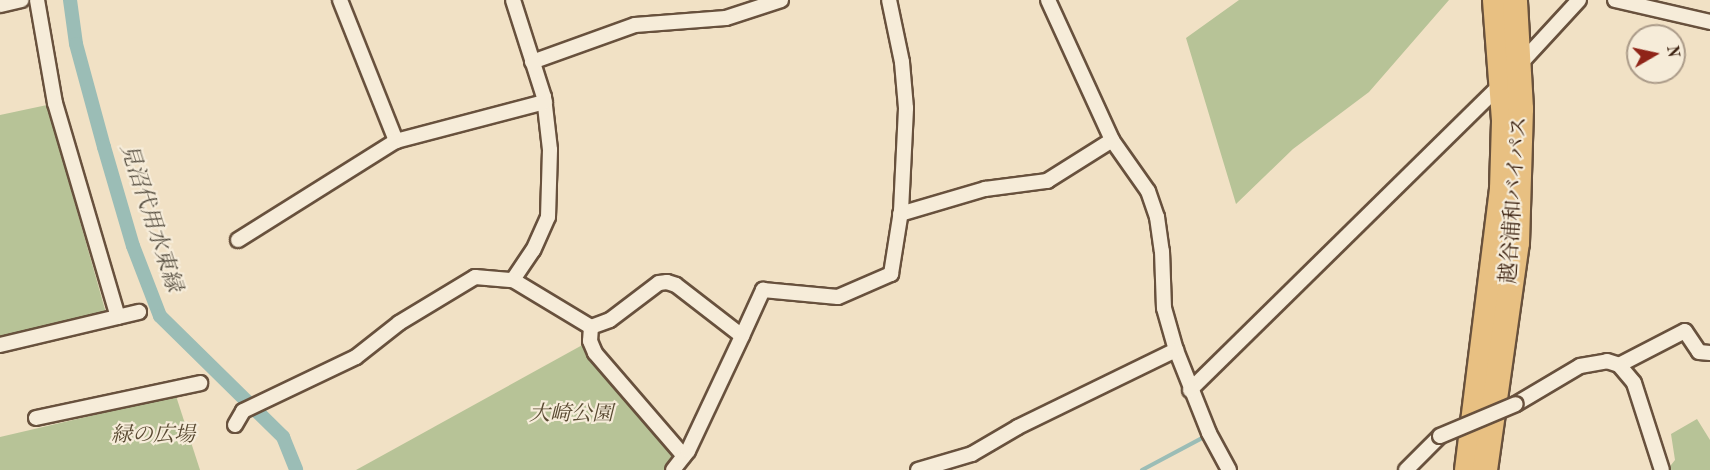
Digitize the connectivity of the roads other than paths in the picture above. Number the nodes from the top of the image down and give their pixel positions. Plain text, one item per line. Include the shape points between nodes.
1 (21, 0) edge
2 (37, 0) edge
3 (340, 0) edge
4 (513, 0) edge
5 (781, 0) edge
6 (888, 0) edge
7 (1048, 0) edge
8 (1495, 0) edge
9 (1515, 0) edge
10 (1579, 0) edge
11 (1615, 0) edge
12 (0, 5) edge
13 (1710, 22) edge
14 (532, 62) junction
15 (1520, 63) junction
16 (1501, 83) junction
17 (545, 102) junction
18 (1112, 140) junction
19 (396, 141) junction
20 (900, 214) junction
21 (238, 240) dead end
22 (513, 280) junction
23 (139, 312) dead end
24 (118, 317) junction
25 (591, 327) junction
26 (742, 336) junction
27 (0, 345) edge
28 (1176, 350) junction
29 (1710, 352) edge
30 (1619, 365) junction
31 (200, 382) dead end
32 (1190, 390) junction
33 (36, 418) dead end
34 (235, 425) dead end
35 (684, 456) junction
36 (673, 470) edge
37 (918, 470) edge
38 (1229, 470) edge
39 (1406, 470) edge
40 (1467, 470) edge
41 (1485, 470) edge
42 (1662, 470) edge

1 - 12 street
2 - 24 street via 56,103
3 - 19 street
4 - 14 street
5 - 14 street via 708,21 635,25
6 - 20 street via 902,62 906,108
7 - 18 street
8 - 16 highway, 越谷浦和バイパス
9 - 15 highway, 越谷浦和バイパス
10 - 15 street
11 - 13 street
14 - 17 street
15 - 16 street
15 - 41 highway, 越谷浦和バイパス via 1517,243
16 - 32 street
16 - 40 highway, 越谷浦和バイパス via 1502,189
17 - 19 street
17 - 22 street via 550,150 548,217
18 - 20 street via 1047,181 985,189
18 - 28 street via 1148,191 1157,217 1164,308
19 - 21 street
20 - 26 street via 891,274 838,297 763,290
22 - 25 street
22 - 34 street via 491,276 462,281 356,357 243,411
23 - 24 street
24 - 27 street
25 - 26 street via 610,320 659,283 667,282
25 - 35 street via 595,353
26 - 35 street
28 - 32 street
28 - 37 street via 1018,427 972,454
29 - 30 street via 1699,352 1685,331
30 - 39 street, bridge via 1607,361 1580,366 1516,404 1440,436
30 - 42 street via 1634,383
31 - 33 street
32 - 38 street
35 - 36 street

